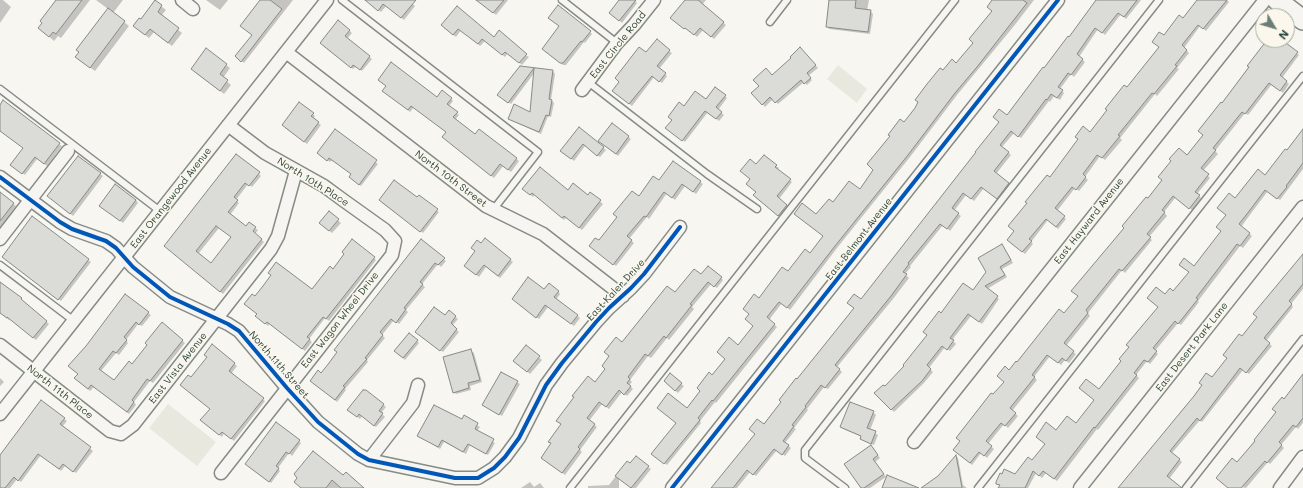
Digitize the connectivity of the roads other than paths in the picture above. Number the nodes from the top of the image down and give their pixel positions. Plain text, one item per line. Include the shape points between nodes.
1 (182, 0) edge
2 (327, 0) edge
3 (342, 0) edge
4 (562, 0) edge
5 (654, 0) edge
6 (787, 0) edge
7 (955, 0) edge
8 (1058, 0) edge
9 (1159, 0) edge
10 (1265, 0) edge
11 (1277, 0) edge
12 (193, 9) dead end
13 (1303, 20) edge
14 (770, 22) dead end
15 (618, 43) junction
16 (286, 52) junction
17 (1303, 76) edge
18 (585, 86) joint
19 (0, 89) edge
20 (228, 125) junction
21 (68, 151) dead end
22 (296, 171) junction
23 (0, 177) edge
24 (30, 200) junction
25 (1303, 207) edge
26 (757, 209) dead end
27 (493, 210) junction
28 (160, 211) junction
29 (680, 227) dead end
30 (0, 239) edge
31 (395, 241) joint
32 (124, 258) junction
33 (0, 265) edge
34 (623, 296) junction
35 (216, 319) junction
36 (74, 321) junction
37 (1303, 339) edge
38 (0, 345) edge
39 (34, 371) junction
40 (418, 385) dead end
41 (287, 388) junction
42 (0, 414) edge
43 (121, 434) joint
44 (914, 442) dead end
45 (1303, 457) edge
46 (369, 460) junction
47 (221, 473) dead end
48 (478, 478) joint
49 (570, 488) edge
50 (672, 488) edge
51 (845, 488) edge
52 (978, 488) edge
53 (1080, 488) edge
54 (1186, 488) edge
55 (1280, 488) edge

1 - 12 street
2 - 16 street, East Orangewood Avenue
3 - 27 lane via 538,152
4 - 15 lane
5 - 15 street, East Circle Road
6 - 14 lane
7 - 49 lane
8 - 50 street, East Belmont Avenue
9 - 51 lane via 805,450 805,458
10 - 44 street, East Hayward Avenue
11 - 13 main road
15 - 18 street, East Circle Road
16 - 20 street, East Orangewood Avenue
16 - 27 street, North 10th Street
17 - 52 lane
18 - 26 lane
19 - 28 lane
20 - 22 street, North 10th Place via 265,153
20 - 28 street, East Orangewood Avenue
21 - 24 street
22 - 31 street, North 10th Place via 324,186 385,230
22 - 35 street, East Vista Avenue via 278,236 271,250
23 - 24 street, North 11th Street
24 - 30 street
24 - 32 street, North 11th Street via 72,229 106,241
25 - 53 street, East Desert Park Lane
27 - 34 street, North 10th Street via 543,234
28 - 32 street, East Orangewood Avenue
29 - 34 street, East Kaler Drive via 644,274
31 - 41 street, East Wagon Wheel Drive via 392,255
32 - 35 street, North 11th Street via 170,297
32 - 36 street, East Orangewood Avenue
33 - 36 lane
34 - 48 street, East Kaler Drive via 596,322 562,363 546,385 519,438 505,457
35 - 41 street, North 11th Street via 239,332
35 - 43 street, East Vista Avenue via 133,425
36 - 39 street, East Orangewood Avenue
37 - 54 lane
38 - 39 street, North 11th Place
39 - 42 street, East Orangewood Avenue
39 - 43 street, North 11th Place via 110,431
40 - 46 street via 413,403
41 - 46 street, North 11th Street via 318,422
41 - 47 street, East Wagon Wheel Drive
45 - 55 street
46 - 48 street, North 11th Street via 455,478

